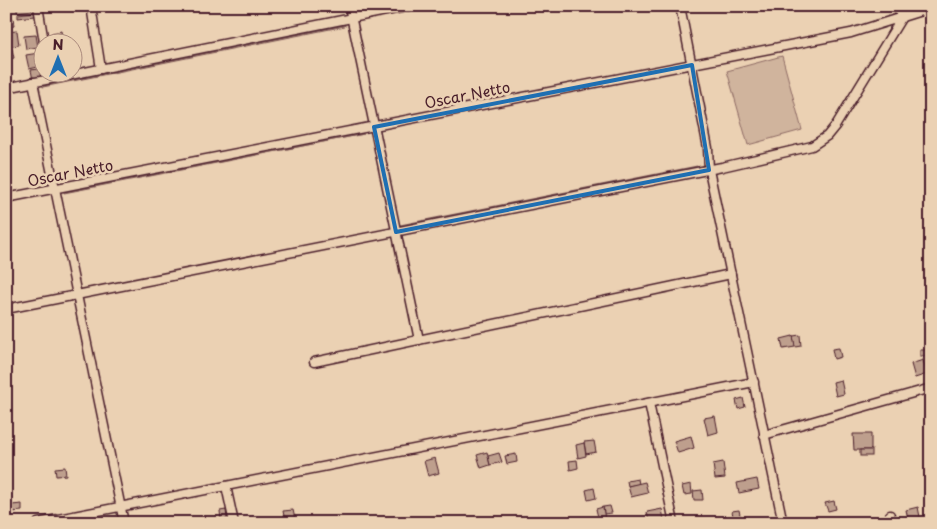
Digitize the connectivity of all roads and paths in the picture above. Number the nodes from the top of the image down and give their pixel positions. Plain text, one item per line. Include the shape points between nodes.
1 (38, 6) edge
2 (91, 6) edge
3 (349, 6) edge
4 (411, 6) edge
5 (680, 6) edge
6 (896, 6) edge
7 (931, 8) edge
8 (902, 17) junction
9 (351, 18) junction
10 (42, 32) edge
11 (692, 65) junction
12 (101, 68) junction
13 (82, 71) edge
14 (33, 82) joint
15 (6, 88) edge
16 (374, 126) junction
17 (710, 170) junction
18 (55, 189) junction
19 (6, 198) edge
20 (396, 232) junction
21 (731, 274) junction
22 (77, 295) junction
23 (6, 309) edge
24 (419, 340) junction
25 (314, 362) dead end
26 (754, 382) junction
27 (931, 388) edge
28 (648, 403) junction
29 (764, 435) junction
30 (226, 486) junction
31 (121, 506) junction
32 (38, 523) edge
33 (124, 523) edge
34 (234, 523) edge
35 (674, 523) edge
36 (783, 523) edge

1 - 10 street
2 - 12 street
3 - 9 street
4 - 9 street
5 - 11 street
6 - 8 street
7 - 8 street, Oscar Netto
8 - 11 street, Oscar Netto via 851,33
8 - 17 street via 827,136 812,146
9 - 12 street
9 - 16 street
11 - 16 street, Oscar Netto
11 - 17 street
12 - 13 street
14 - 15 street
14 - 18 street
16 - 18 street, Oscar Netto
16 - 20 street
17 - 20 street
17 - 21 street
18 - 19 street, Oscar Netto
18 - 22 street
20 - 22 street
20 - 24 street
21 - 24 street
21 - 26 street
22 - 23 street
22 - 31 street
24 - 25 street
26 - 28 street
26 - 29 street
27 - 29 street
28 - 30 street
28 - 35 street
29 - 36 street
30 - 31 street
30 - 34 street
31 - 32 street
31 - 33 street

